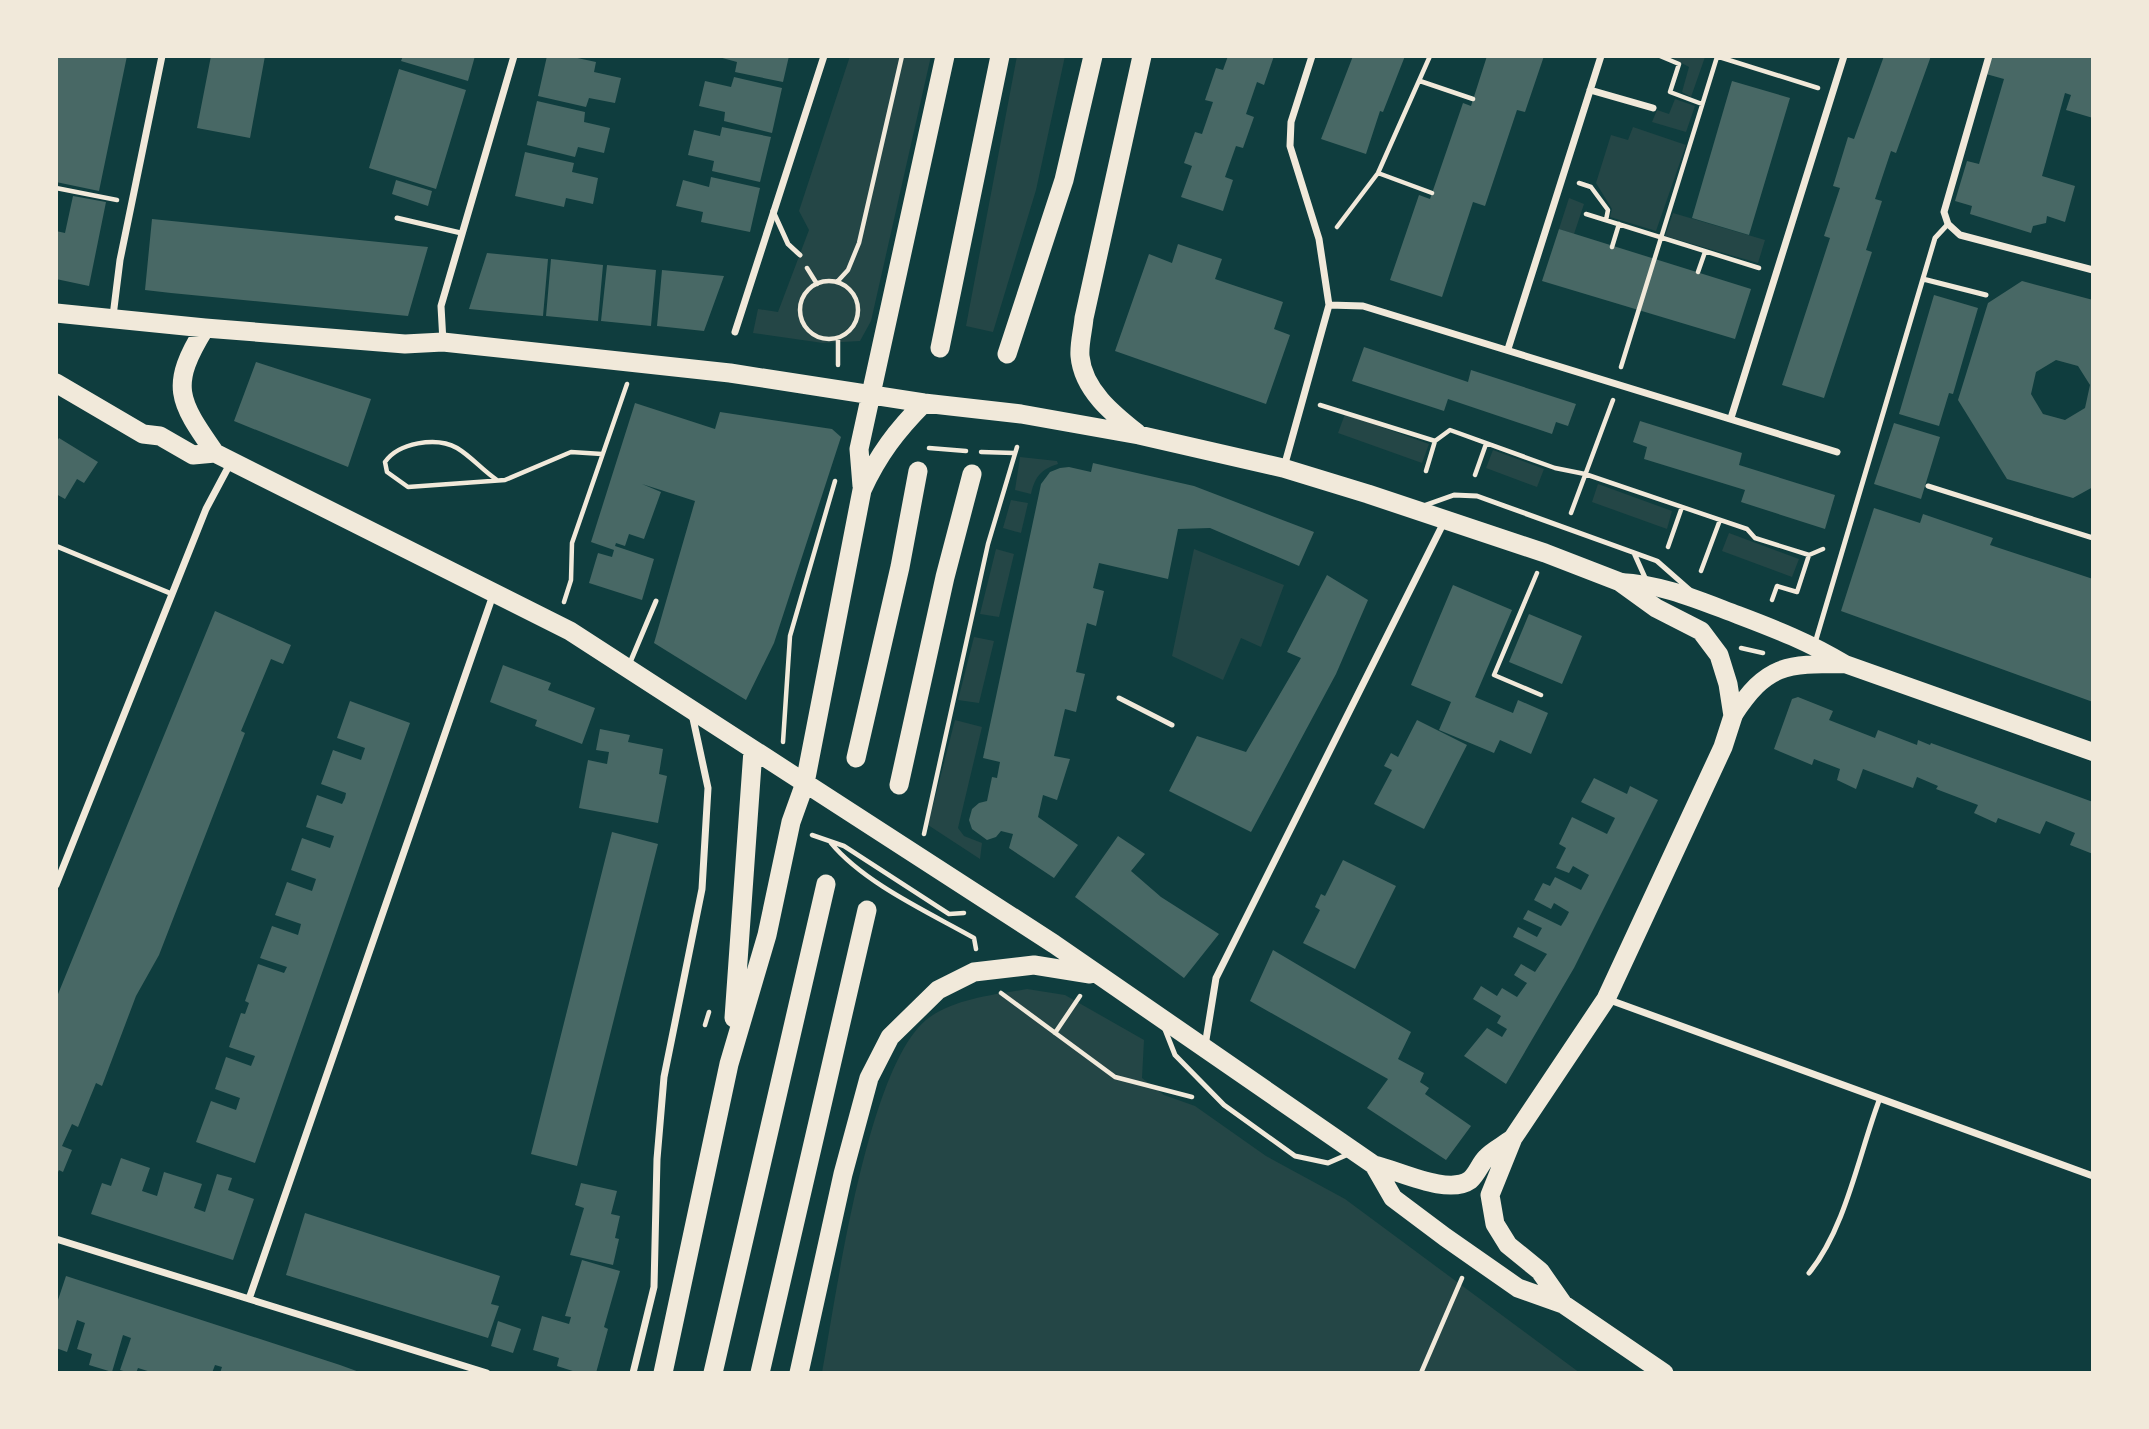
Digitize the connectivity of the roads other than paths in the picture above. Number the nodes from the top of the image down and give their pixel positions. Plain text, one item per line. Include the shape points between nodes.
1 (162, 56) edge
2 (514, 56) edge
3 (824, 56) edge
4 (945, 56) edge
5 (1000, 56) edge
6 (1093, 56) edge
7 (1142, 56) edge
8 (1312, 56) edge
9 (1601, 56) edge
10 (1844, 56) edge
11 (1989, 56) edge
12 (1590, 90) junction
13 (1653, 108) dead end
14 (773, 211) junction
15 (397, 218) dead end
16 (1948, 224) junction
17 (461, 233) junction
18 (800, 255) dead end
19 (2093, 270) edge
20 (1923, 279) junction
21 (1986, 295) dead end
22 (1329, 306) junction
23 (56, 313) edge
24 (113, 319) junction
25 (205, 328) junction
26 (735, 332) dead end
27 (443, 342) junction
28 (940, 348) dead end
29 (1508, 349) junction
30 (1007, 354) dead end
31 (56, 383) edge
32 (872, 396) junction
33 (916, 402) junction
34 (1731, 418) junction
35 (1139, 435) junction
36 (1837, 452) dead end
37 (223, 457) junction
38 (1283, 468) junction
39 (918, 471) dead end
40 (972, 474) dead end
41 (1928, 486) dead end
42 (862, 490) junction
43 (1414, 510) junction
44 (1444, 520) junction
45 (2093, 538) edge
46 (56, 546) edge
47 (1634, 552) junction
48 (1619, 582) junction
49 (1648, 583) junction
50 (494, 591) junction
51 (172, 594) junction
52 (656, 601) dead end
53 (1705, 602) junction
54 (1656, 608) junction
55 (1814, 645) junction
56 (1845, 664) junction
57 (627, 668) junction
58 (1119, 698) dead end
59 (691, 708) junction
60 (1733, 716) junction
61 (1172, 725) dead end
62 (753, 750) junction
63 (2093, 752) edge
64 (856, 758) dead end
65 (899, 785) dead end
66 (813, 788) junction
67 (826, 884) dead end
68 (56, 885) edge
69 (867, 911) dead end
70 (1095, 975) junction
71 (1606, 999) junction
72 (1160, 1017) junction
73 (1204, 1047) junction
74 (729, 1064) junction
75 (1880, 1098) junction
76 (1513, 1139) junction
77 (1353, 1152) junction
78 (1374, 1165) junction
79 (2093, 1176) edge
80 (56, 1239) edge
81 (1809, 1273) dead end
82 (248, 1299) junction
83 (1563, 1304) junction
84 (487, 1373) edge
85 (634, 1373) edge
86 (663, 1373) edge
87 (713, 1373) edge
88 (760, 1373) edge
89 (799, 1373) edge
90 (1664, 1373) edge

1 - 24 street via 120,260
2 - 17 street
3 - 14 street
4 - 32 highway
5 - 28 highway
6 - 30 highway via 1064,180
7 - 35 highway via 1084,318 1080,357 1087,379 1105,407
8 - 22 street via 1291,122 1290,146 1319,239
9 - 12 street
10 - 34 street
11 - 16 street via 1944,212
12 - 13 street
12 - 29 street
14 - 18 lane via 788,244
14 - 26 street
15 - 17 lane
16 - 19 street via 1960,235
16 - 20 lane via 1935,238
17 - 27 street via 441,306
20 - 21 lane
20 - 55 lane
22 - 29 street via 1363,306
22 - 38 street
23 - 24 highway
24 - 25 highway
25 - 27 highway via 405,344
25 - 37 highway via 181,378 182,394 194,422
27 - 32 highway via 730,373
29 - 34 street
31 - 37 highway via 143,434 160,436 192,455
32 - 33 highway
32 - 42 highway via 859,449
33 - 35 highway via 1021,414
33 - 42 highway via 879,455
34 - 36 street
35 - 38 highway
37 - 50 highway
37 - 51 street
38 - 43 highway
39 - 64 highway
40 - 65 highway
41 - 45 lane
42 - 66 highway
43 - 44 highway
43 - 47 lane via 1454,495 1477,496
44 - 48 highway
44 - 73 street via 1216,978
46 - 51 lane
47 - 49 lane
47 - 53 lane via 1657,561
48 - 49 main road
48 - 54 highway
49 - 53 main road
49 - 54 lane
50 - 57 highway via 553,621
50 - 82 street
51 - 68 street
52 - 57 lane
53 - 55 main road
54 - 60 highway via 1701,631 1719,655
55 - 56 main road
56 - 60 main road via 1786,666 1750,690
56 - 63 main road
57 - 59 highway
58 - 61 lane
59 - 62 highway
59 - 85 street via 708,788 702,889 664,1077 653,1295
60 - 71 highway via 1708,783
62 - 66 highway
62 - 74 highway
66 - 70 highway
66 - 74 highway via 791,822 767,935
67 - 87 highway
69 - 88 highway
70 - 72 highway
70 - 89 highway via 1034,965 974,972 938,990 890,1037 869,1078
71 - 75 street
71 - 76 highway
72 - 73 highway
72 - 77 lane via 1175,1055 1189,1071 1224,1105 1285,1149 1328,1163
73 - 77 highway
74 - 86 highway
75 - 79 street
75 - 81 lane via 1834,1231 1824,1255
76 - 78 highway via 1486,1157 1465,1183 1429,1184
76 - 83 highway via 1490,1195 1492,1214 1508,1245 1540,1271
77 - 78 highway
78 - 83 highway via 1393,1198 1445,1237 1518,1289
80 - 82 street
82 - 84 street
83 - 90 highway

